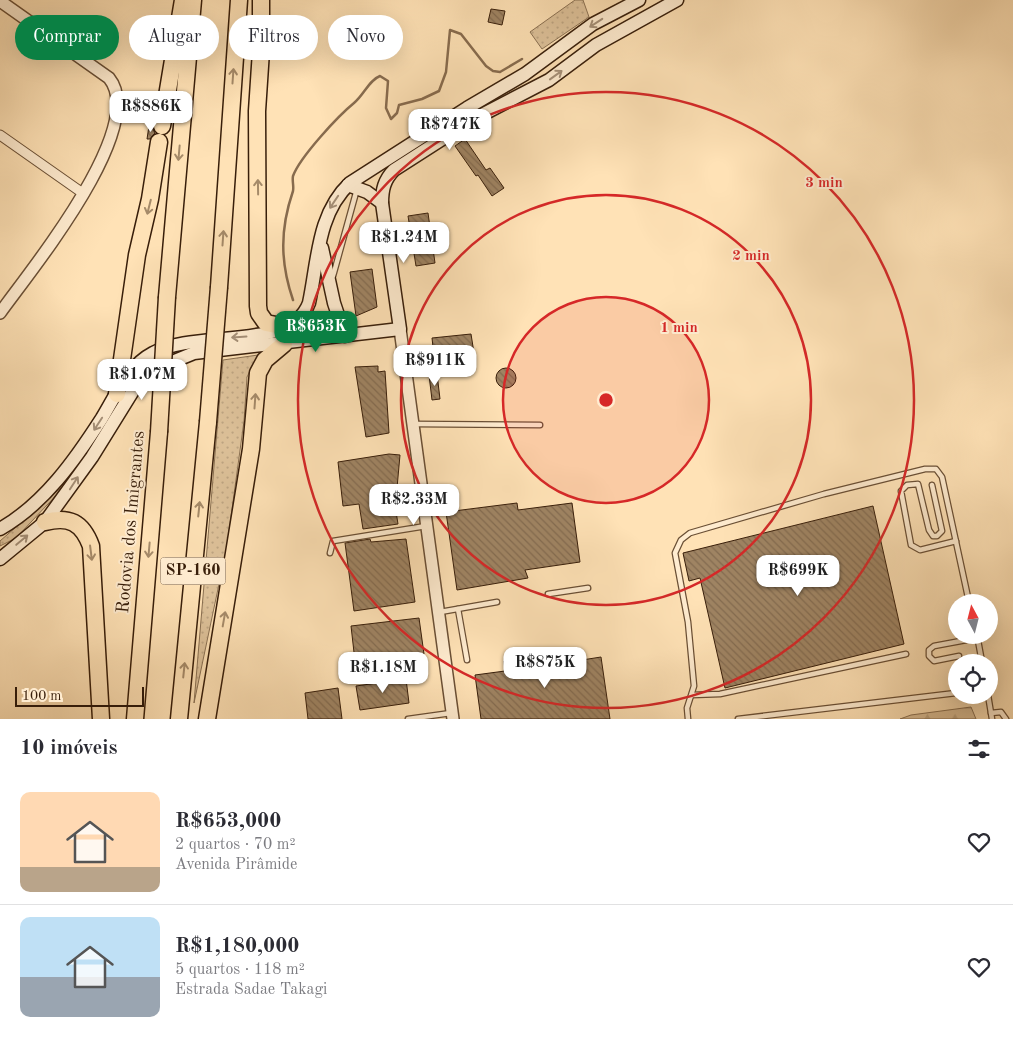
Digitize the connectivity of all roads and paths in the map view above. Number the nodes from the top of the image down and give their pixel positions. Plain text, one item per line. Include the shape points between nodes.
1 (183, 0) edge
2 (193, 0) edge
3 (238, 0) edge
4 (261, 0) edge
5 (639, 0) edge
6 (677, 0) edge
7 (0, 1) edge
8 (0, 135) edge
9 (353, 186) junction
10 (84, 194) junction
11 (382, 203) junction
12 (320, 241) junction
13 (331, 292) junction
14 (0, 313) edge
15 (286, 327) junction
16 (400, 329) junction
17 (345, 336) junction
18 (284, 344) junction
19 (117, 394) junction
20 (413, 424) junction
21 (540, 425) dead end
22 (932, 485) dead end
23 (14, 522) junction
24 (44, 522) junction
25 (427, 526) junction
26 (0, 529) edge
27 (0, 534) edge
28 (956, 541) junction
29 (330, 553) dead end
30 (0, 559) edge
31 (588, 588) dead end
32 (548, 594) dead end
33 (968, 594) edge
34 (497, 602) dead end
35 (458, 609) junction
36 (438, 612) junction
37 (948, 643) edge
38 (906, 654) dead end
39 (948, 658) edge
40 (467, 660) dead end
41 (948, 694) edge
42 (692, 695) junction
43 (990, 704) edge
44 (991, 713) junction
45 (452, 716) edge
46 (101, 719) edge
47 (136, 719) edge
48 (179, 719) edge
49 (207, 719) edge
50 (408, 719) edge
51 (688, 719) edge
52 (738, 719) edge
53 (992, 719) edge
54 (1006, 719) edge

1 -> 19 highway via 150,199 137,255
2 -> 47 highway, Rodovia dos Imigrantes / SP-160, bridge
48 -> 3 highway, SP-160, bridge via 208,422
15 -> 4 highway via 266,323 258,306 257,112
5 -> 9 main road via 594,24 525,74 362,174
11 -> 6 main road via 384,184 394,170 472,120 549,80 596,45
7 - 10 street via 109,78 115,86 117,118
8 - 10 street
9 - 11 main road
9 -> 12 main road via 330,208
9 - 13 lane
10 - 14 street
11 - 16 main road
12 - 13 main road
12 - 15 main road via 310,296 303,314
13 - 17 main road
15 -> 19 main road via 259,335 200,339 168,346 136,365
16 - 17 main road
16 - 20 street
17 - 18 main road
24 -> 18 main road via 92,457 136,386 155,369 194,353
49 -> 18 highway via 251,449 258,373 264,360
19 -> 23 main road via 69,466
20 - 21 lane
20 - 25 street
22 - 28 lane via 942,531 936,536 928,530 918,484 907,485 901,491 911,545 920,550
23 - 26 main road
23 - 27 main road
30 -> 24 main road
24 -> 46 highway via 59,518 68,520 81,528 91,546
25 - 29 lane via 333,541
25 - 36 street
28 - 33 lane
28 - 42 lane via 942,477 931,468 824,494 690,533 681,540 675,553 688,622
31 - 32 lane
34 - 35 lane
35 - 36 lane
35 - 40 lane
36 - 45 street
37 - 39 lane via 929,650 934,661
38 - 42 lane via 720,694
41 - 52 lane
42 - 51 lane via 687,708
43 - 44 lane
44 - 53 lane
44 - 54 lane via 1001,712
45 - 50 lane

